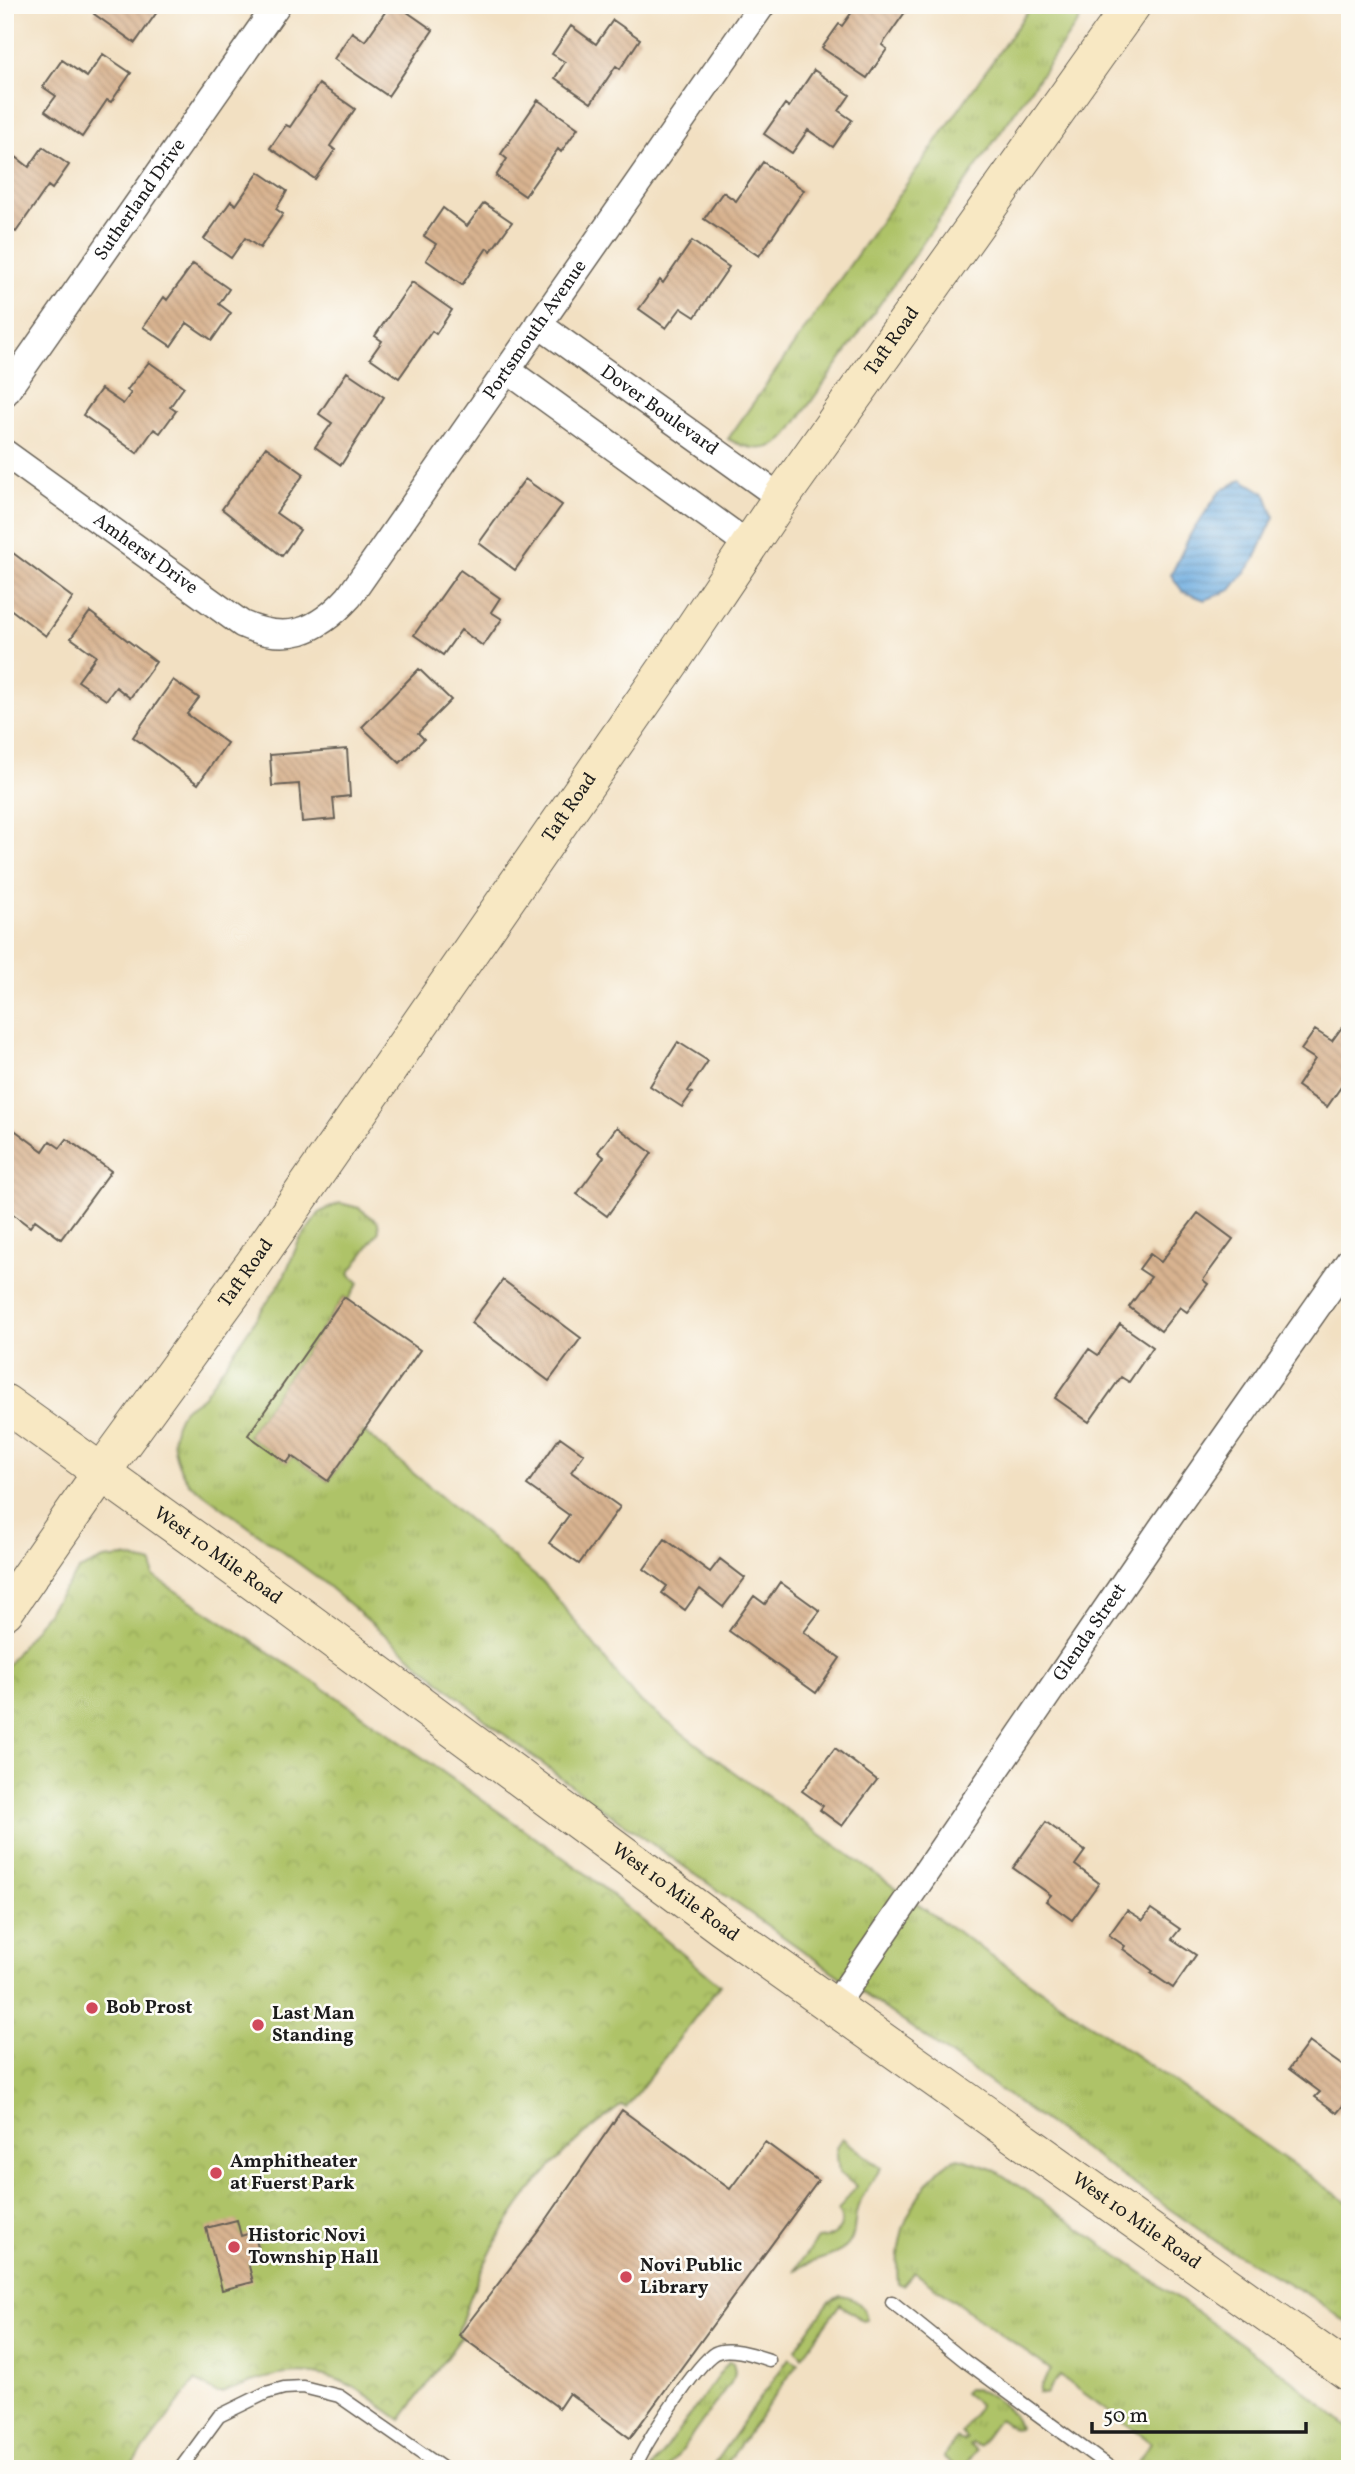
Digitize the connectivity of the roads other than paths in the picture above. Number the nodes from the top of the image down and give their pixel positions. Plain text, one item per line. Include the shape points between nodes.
1 (277, 5) edge
2 (762, 5) edge
3 (1132, 5) edge
4 (538, 324) junction
5 (507, 370) junction
6 (5, 393) edge
7 (5, 453) edge
8 (781, 498) junction
9 (749, 545) junction
10 (294, 633) joint
11 (1350, 1260) edge
12 (5, 1403) edge
13 (102, 1473) junction
14 (5, 1611) edge
15 (833, 2008) junction
16 (892, 2302) dead end
17 (769, 2360) dead end
18 (1350, 2373) edge
19 (180, 2469) edge
20 (444, 2469) edge
21 (637, 2469) edge
22 (1112, 2469) edge

1 - 6 street, Sutherland Drive
2 - 4 street, Portsmouth Avenue
3 - 8 street, Taft Road
4 - 5 street, Portsmouth Avenue
4 - 8 street, Dover Boulevard
5 - 9 street
5 - 10 street, Portsmouth Avenue via 349,597 321,624
7 - 10 street, Amherst Drive via 242,624 259,631
8 - 9 street, Taft Road
9 - 13 street, Taft Road via 252,1266
11 - 15 street, Glenda Street
12 - 13 street, West 10 Mile Road
13 - 14 street, Taft Road
13 - 15 street, West 10 Mile Road
15 - 18 street, West 10 Mile Road
16 - 22 lane
17 - 21 lane via 717,2352 704,2362 645,2445
19 - 20 lane via 219,2416 266,2393 303,2387 339,2396

